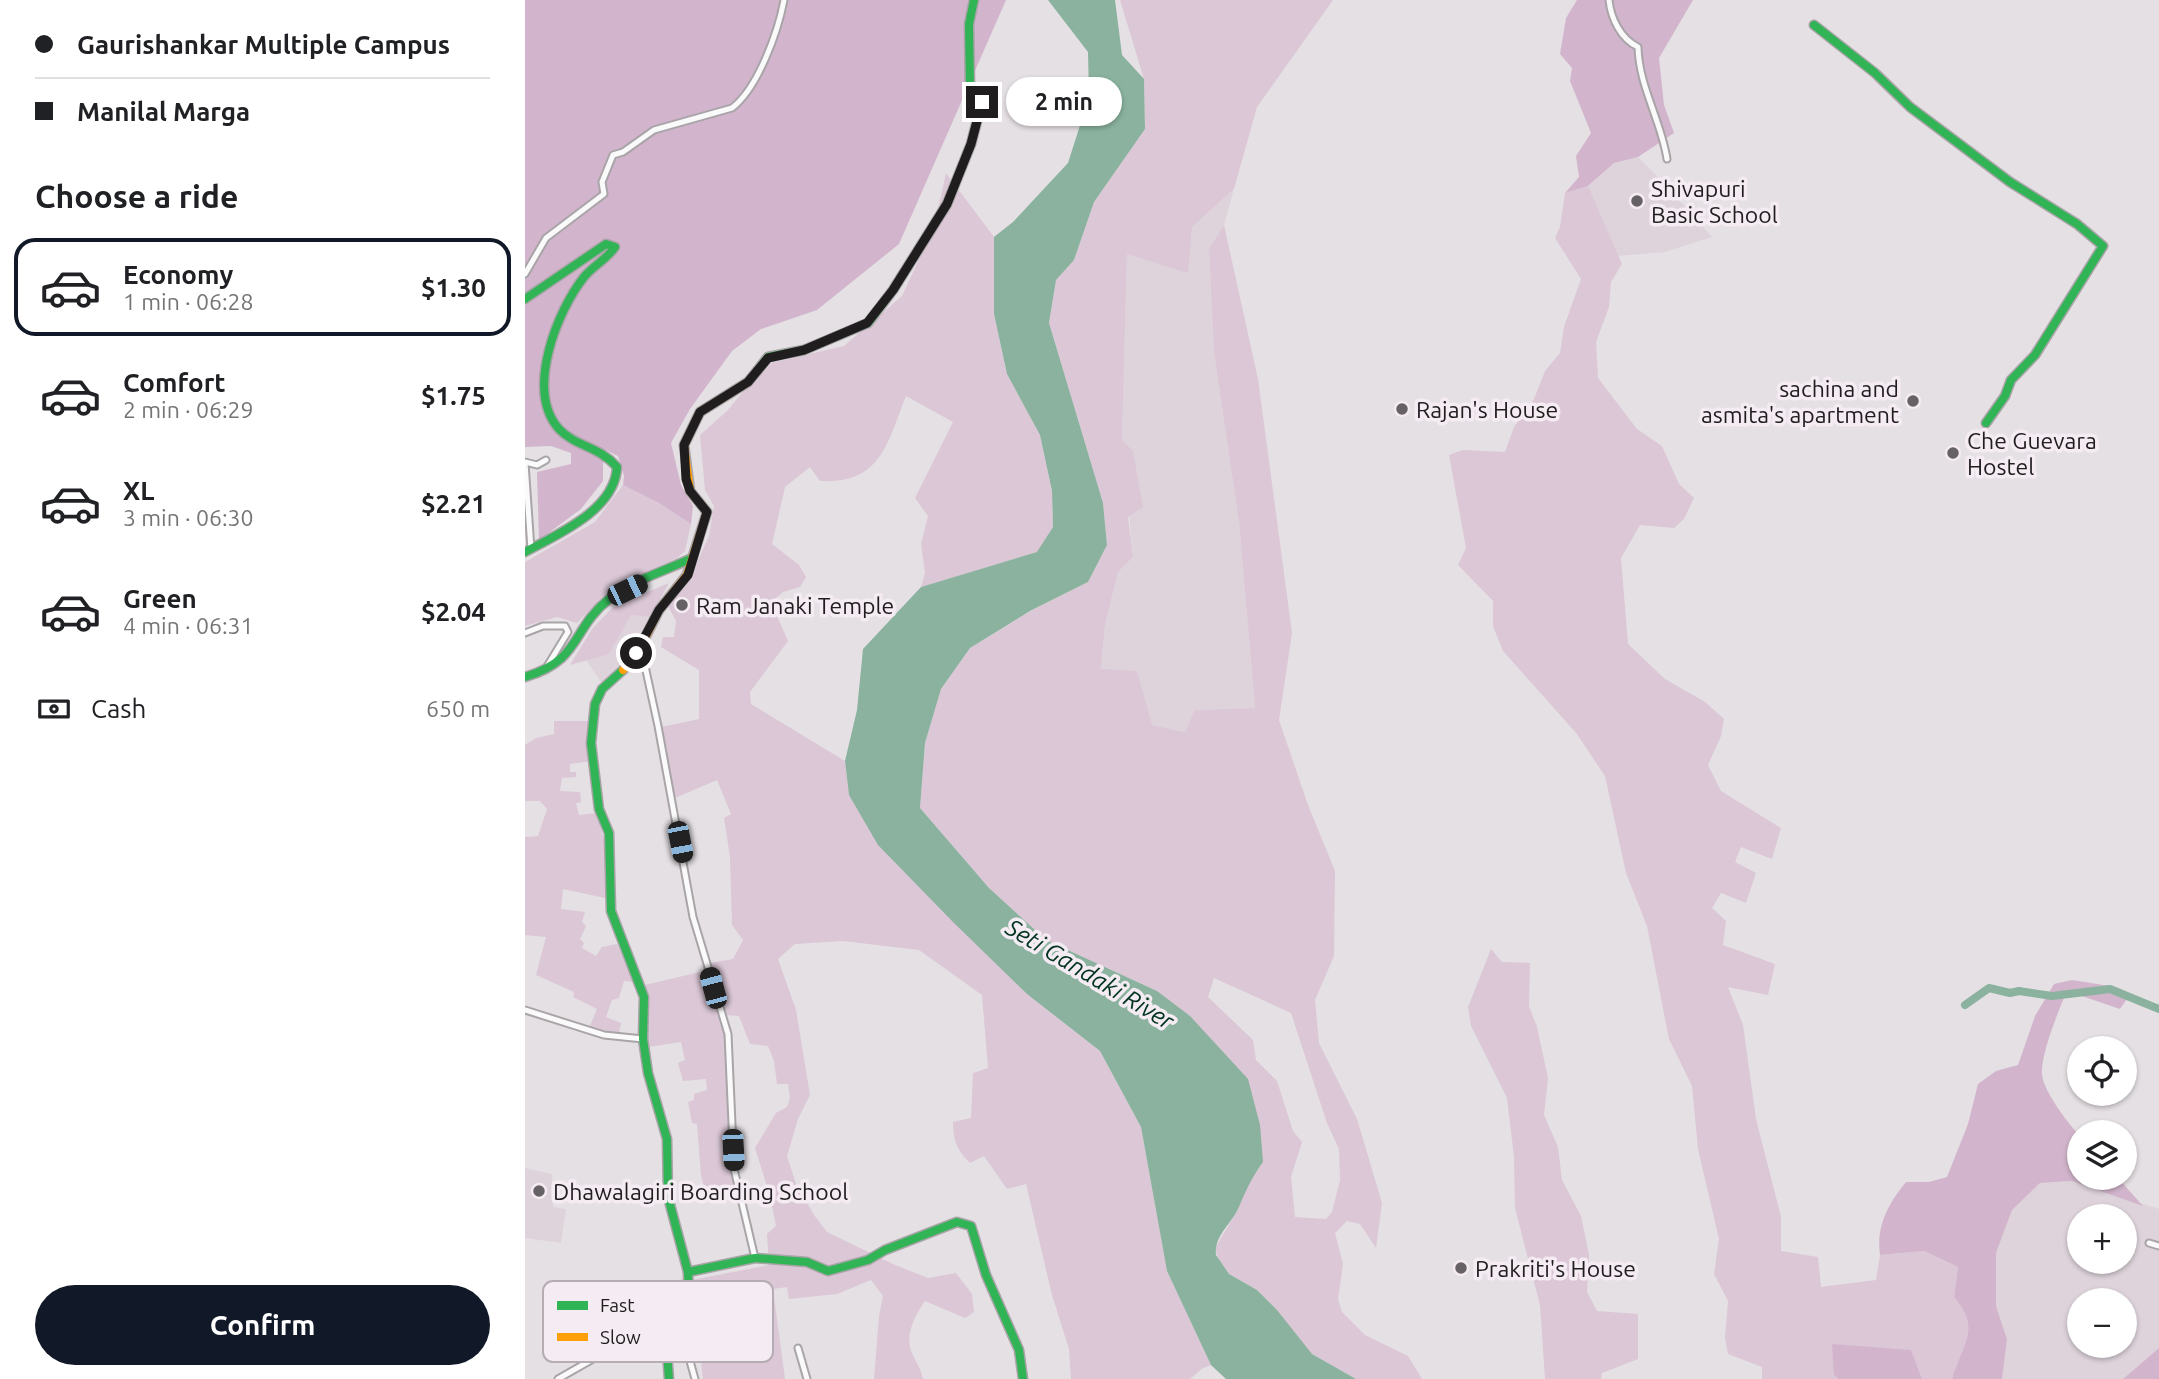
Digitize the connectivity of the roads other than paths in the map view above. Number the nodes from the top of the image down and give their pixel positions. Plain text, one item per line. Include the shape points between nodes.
1 (784, 0) edge
2 (974, 0) edge
3 (1609, 0) edge
4 (1814, 25) dead end
5 (1667, 159) dead end
6 (525, 274) edge
7 (525, 299) edge
8 (1986, 423) dead end
9 (546, 460) dead end
10 (525, 463) edge
11 (528, 551) edge
12 (692, 558) junction
13 (525, 633) edge
14 (636, 653) junction
15 (544, 671) junction
16 (525, 677) edge
17 (525, 1010) edge
18 (643, 1039) junction
19 (2149, 1243) dead end
20 (2159, 1245) edge
21 (755, 1258) junction
22 (688, 1272) junction
23 (689, 1281) edge
24 (798, 1348) dead end
25 (585, 1362) edge
26 (690, 1362) edge
27 (558, 1379) edge
28 (695, 1379) edge
29 (807, 1379) edge
30 (1023, 1379) edge

1 - 6 street via 777,31 741,101 732,108 654,130 613,155 602,182 604,194 546,238
2 - 12 street via 969,24 970,89 982,102 947,204 867,323 804,350 768,358 748,382 700,412 684,445 690,491 707,512
3 - 5 street via 1611,15 1626,41 1638,47 1639,66
4 - 8 street via 1875,73 1902,101 2103,246
7 - 11 street via 606,244 615,247 580,286 557,326 545,367 555,424 575,441 609,456 618,470 617,479 606,499
9 - 10 street via 537,465
10 - 11 street
12 - 14 street via 688,575 659,610
12 - 15 street via 612,597 597,610 566,660
13 - 15 street via 558,624 568,632
14 - 18 street via 621,674 602,689 591,743 599,809 608,833 611,911 644,997
14 - 21 street via 645,666 658,726 692,917 728,1034 734,1169
15 - 16 street
17 - 18 street via 604,1035
18 - 22 street via 667,1139 668,1197
19 - 20 street
21 - 22 street
21 - 30 street via 807,1262 828,1271 868,1260 957,1222 971,1226 986,1275 1019,1350
22 - 23 street
24 - 29 street
25 - 27 street
26 - 28 street

